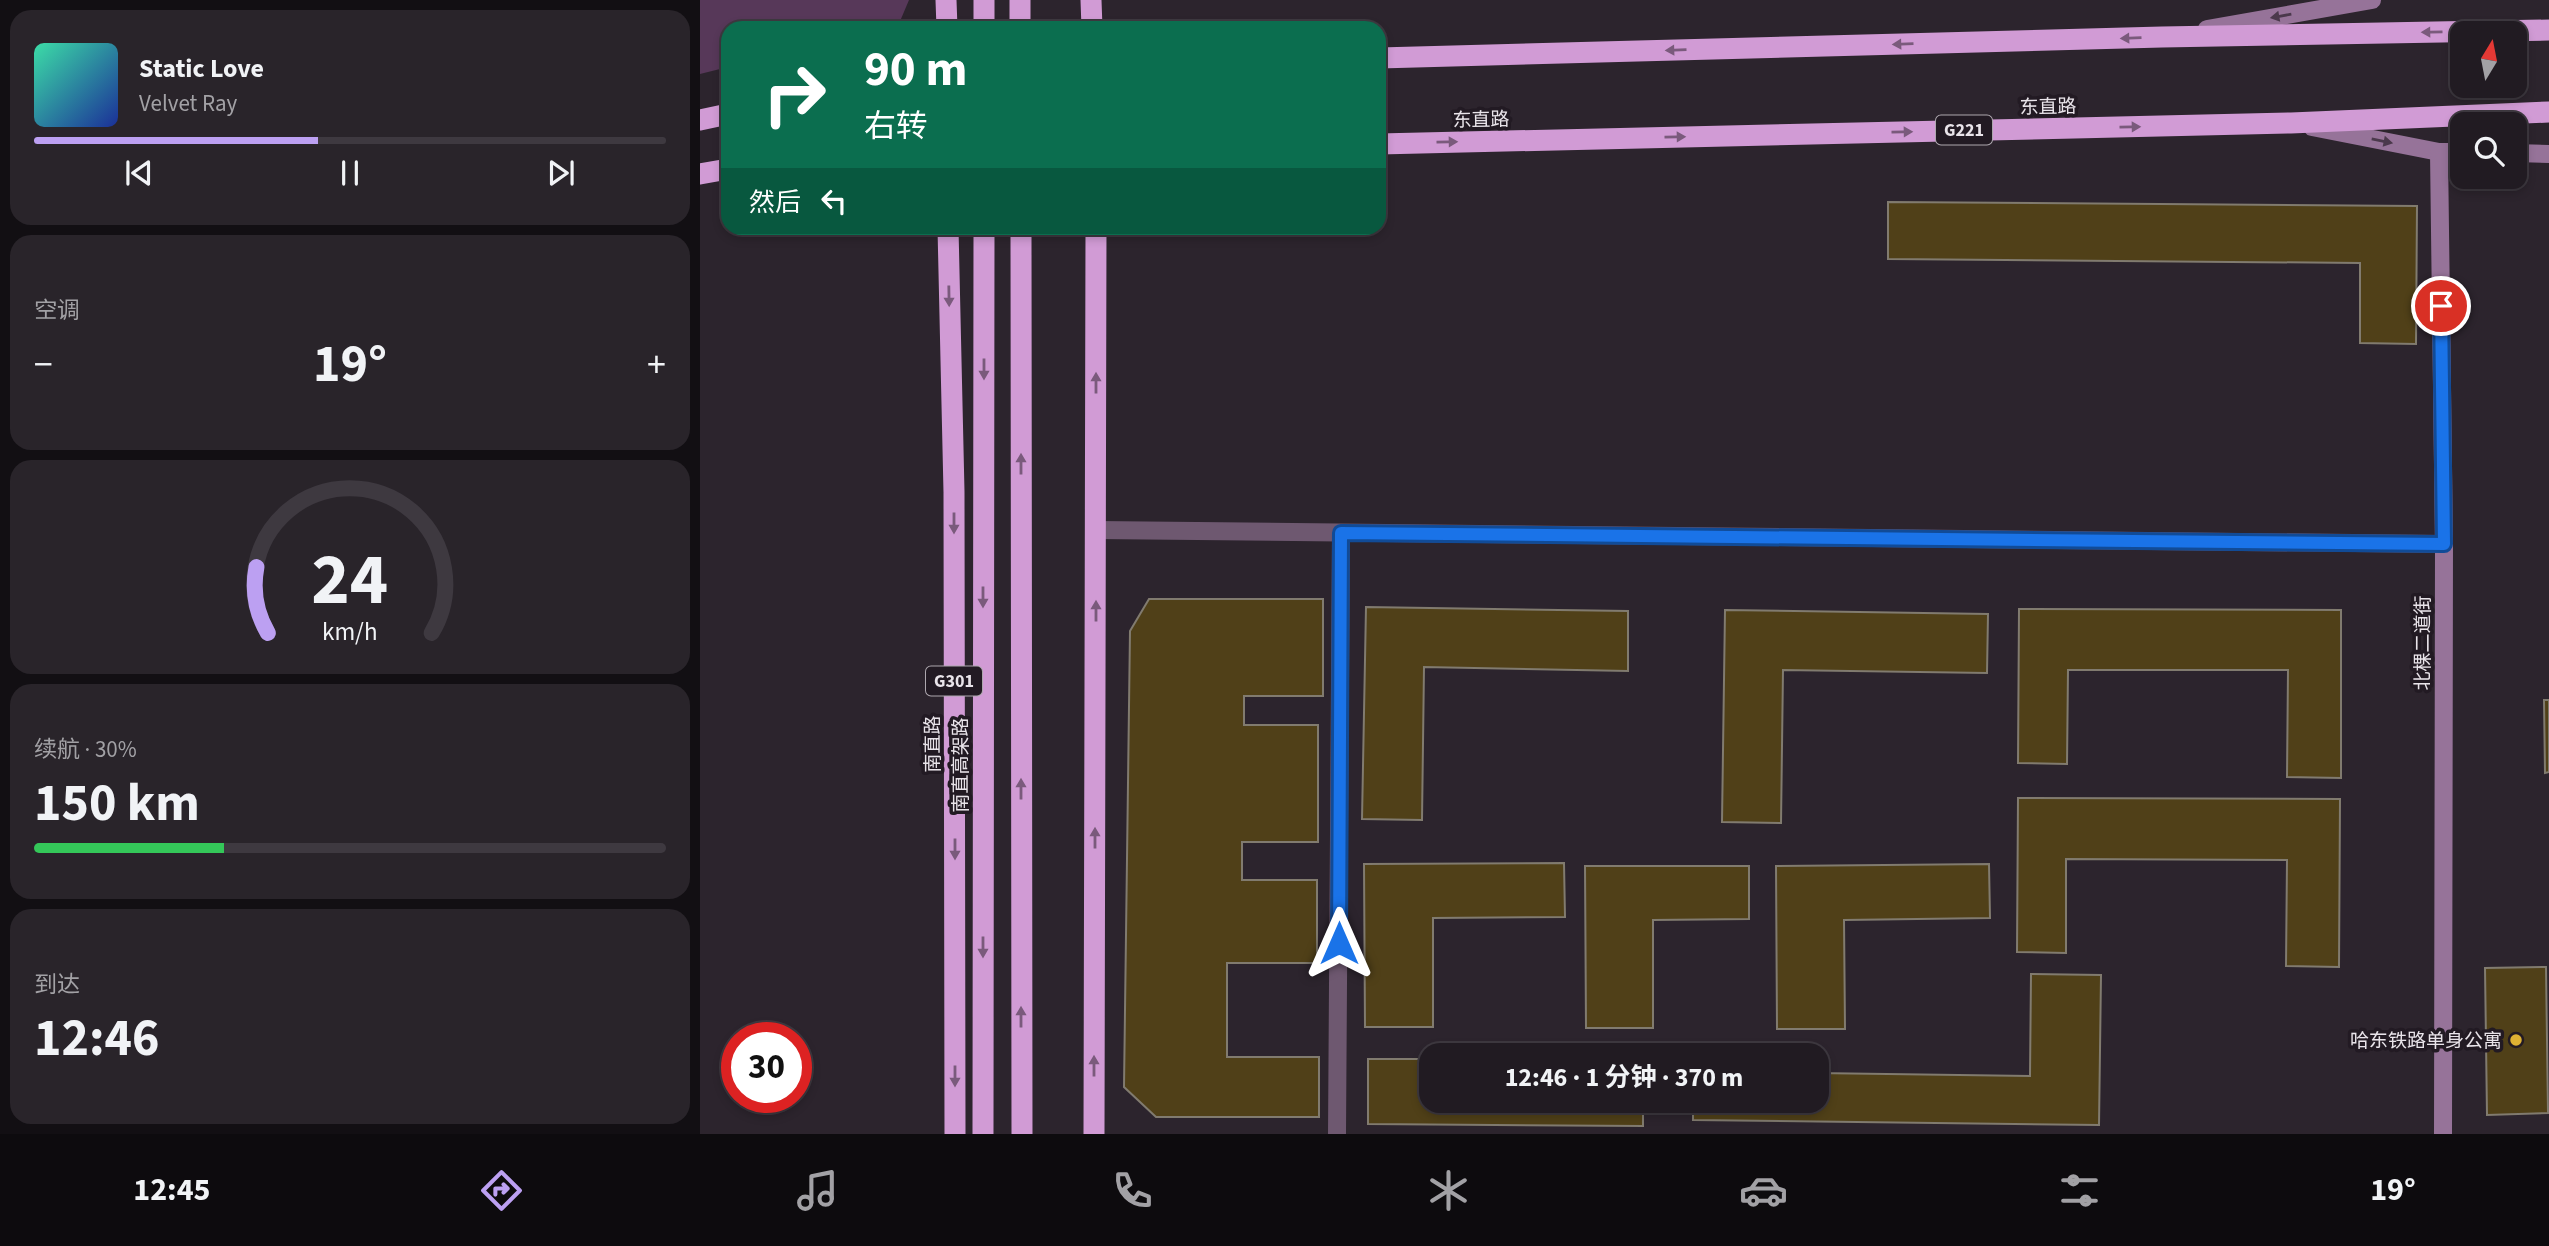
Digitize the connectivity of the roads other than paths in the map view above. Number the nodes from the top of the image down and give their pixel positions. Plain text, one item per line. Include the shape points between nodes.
1 (946, 0) edge
2 (984, 0) edge
3 (1020, 0) edge
4 (1091, 0) edge
5 (2372, 0) edge
6 (947, 21) edge
7 (984, 21) edge
8 (1020, 21) edge
9 (1092, 21) edge
10 (2549, 30) edge
11 (2162, 37) junction
12 (1386, 58) edge
13 (2549, 112) edge
14 (721, 116) edge
15 (700, 120) edge
16 (2291, 123) junction
17 (1386, 144) edge
18 (2439, 152) junction
19 (2450, 152) edge
20 (2527, 153) edge
21 (2549, 154) edge
22 (721, 170) edge
23 (700, 174) edge
24 (948, 235) edge
25 (984, 235) edge
26 (1021, 235) edge
27 (1096, 235) edge
28 (1096, 530) junction
29 (1341, 533) junction
30 (2444, 544) junction
31 (955, 1134) edge
32 (983, 1134) edge
33 (1022, 1134) edge
34 (1094, 1134) edge
35 (1337, 1134) edge
36 (2444, 1134) edge

1 - 6 highway
2 - 7 highway
3 - 8 highway
4 - 9 highway
5 -> 11 street
10 -> 11 highway
11 -> 12 highway
13 - 16 highway, 东直路 / G221
14 - 15 highway
17 -> 16 highway, 东直路 / G221
16 -> 18 street
18 - 19 street
18 - 30 street, 北棵二道街
20 - 21 street
22 - 23 highway
24 -> 31 highway, 南直路 / G301 via 954,492
25 -> 32 highway, 南直高架路
33 -> 26 highway
28 -> 27 highway
28 - 29 street
34 -> 28 highway
29 - 30 street
29 - 35 street
30 - 36 street, 北棵二道街

